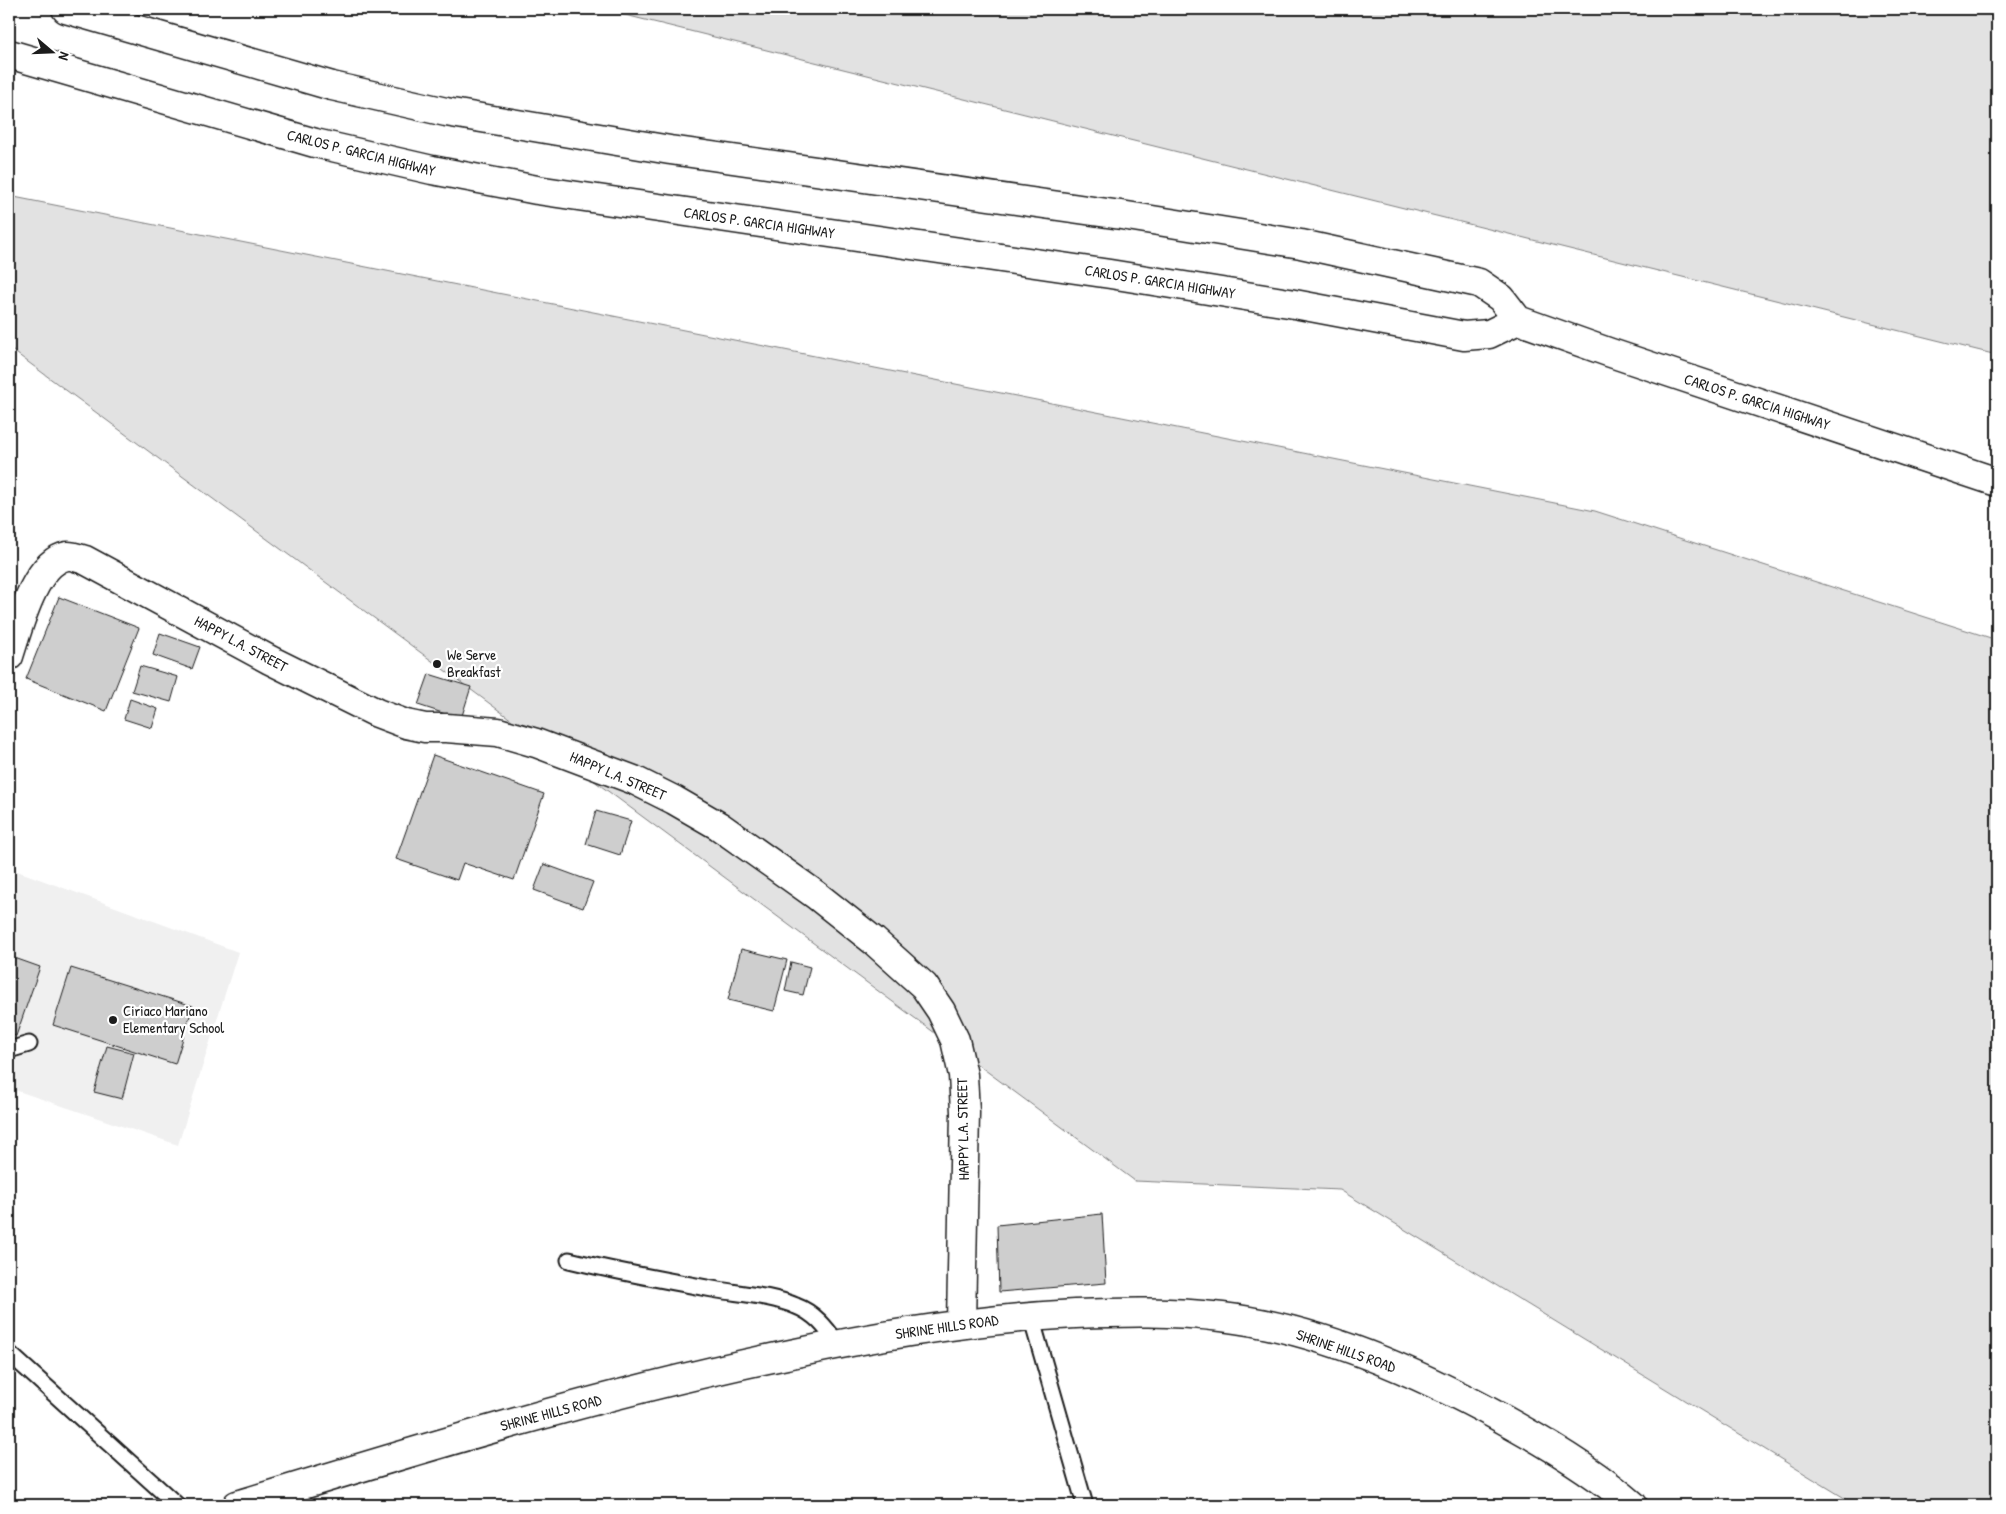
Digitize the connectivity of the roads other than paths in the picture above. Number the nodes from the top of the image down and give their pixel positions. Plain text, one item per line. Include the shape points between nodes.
1 (66, 9) edge
2 (9, 54) edge
3 (1518, 320) junction
4 (1997, 482) edge
5 (9, 656) edge
6 (28, 1044) dead end
7 (9, 1050) edge
8 (569, 1260) dead end
9 (1030, 1317) junction
10 (961, 1324) junction
11 (838, 1344) junction
12 (9, 1353) edge
13 (177, 1505) edge
14 (237, 1505) edge
15 (1085, 1505) edge
16 (1633, 1505) edge

1 - 3 main road via 332,86 446,112 670,150 1121,215 1320,248 1479,283 1501,298
2 - 3 main road, CARLOS P. GARCIA HIGHWAY via 315,143 537,190 1289,302 1464,336 1489,334
3 - 4 main road, CARLOS P. GARCIA HIGHWAY
5 - 10 main road, HAPPY L.A. STREET via 40,576 54,562 68,556 85,560 377,714 424,728 498,732 545,746 634,780 674,800 757,852 874,941 924,986 955,1040 963,1075 965,1112
6 - 7 lane
8 - 11 lane via 797,1306 822,1323
9 - 10 main road, SHRINE HILLS ROAD
9 - 15 lane
9 - 16 main road, SHRINE HILLS ROAD via 1136,1312 1224,1317 1345,1347 1415,1375 1481,1407 1560,1451 1607,1482
10 - 11 main road, SHRINE HILLS ROAD
11 - 14 main road, SHRINE HILLS ROAD via 697,1374 610,1397
12 - 13 lane

